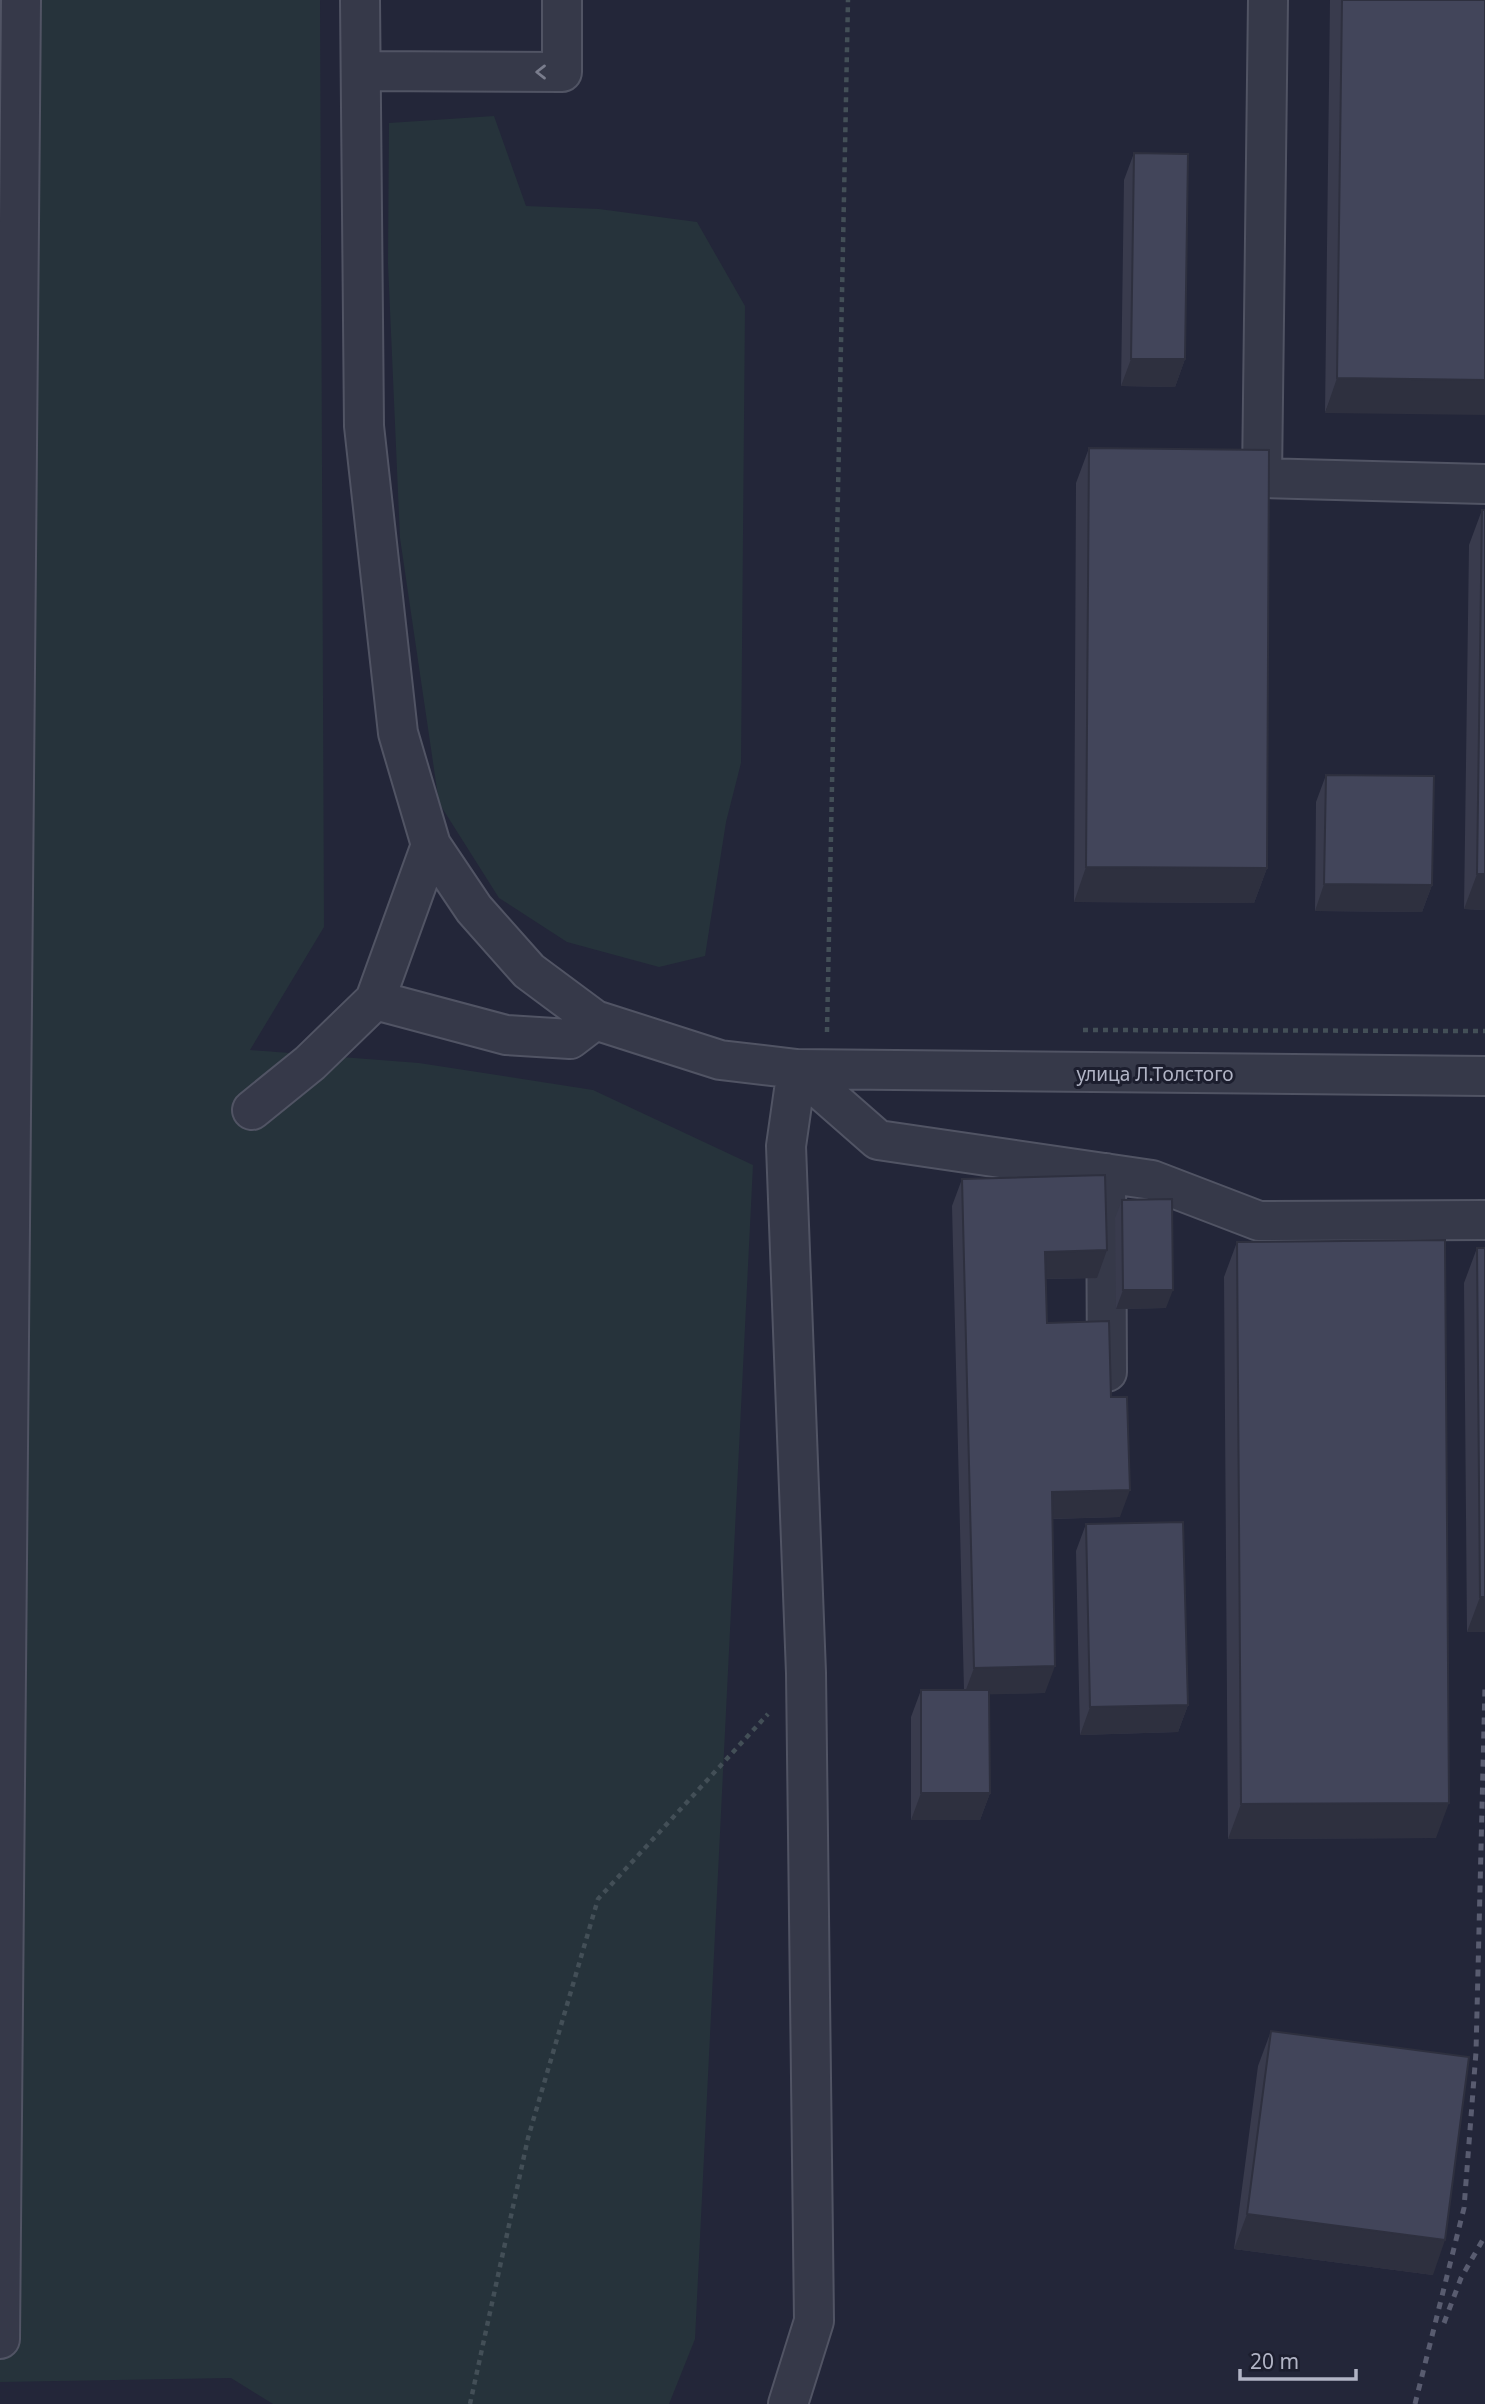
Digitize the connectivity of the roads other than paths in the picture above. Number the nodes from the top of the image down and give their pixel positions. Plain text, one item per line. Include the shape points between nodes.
1 (21, 0) edge
2 (360, 0) edge
3 (562, 0) edge
4 (1268, 0) edge
5 (360, 71) junction
6 (1485, 484) edge
7 (431, 845) junction
8 (376, 1000) junction
9 (595, 1020) junction
10 (811, 1070) junction
11 (1485, 1076) edge
12 (251, 1110) dead end
13 (1106, 1173) junction
14 (1485, 1220) edge
15 (1107, 1372) edge
16 (0, 2339) edge
17 (788, 2404) edge

1 - 16 street
2 - 5 street, улица Л.Толстого
3 -> 5 street via 562,72
4 - 6 street via 1262,478
5 - 7 street, улица Л.Толстого via 364,426 398,733
7 - 8 street
7 - 9 street, улица Л.Толстого via 474,909 529,971
8 - 9 street via 506,1035 570,1039
8 - 12 street via 310,1063
9 - 10 street, улица Л.Толстого via 720,1060
10 - 11 street, улица Л.Толстого
10 - 13 street via 878,1140
10 - 17 street via 786,1146 806,1673 814,2321
13 - 14 street via 1152,1180 1259,1221
13 - 15 street

